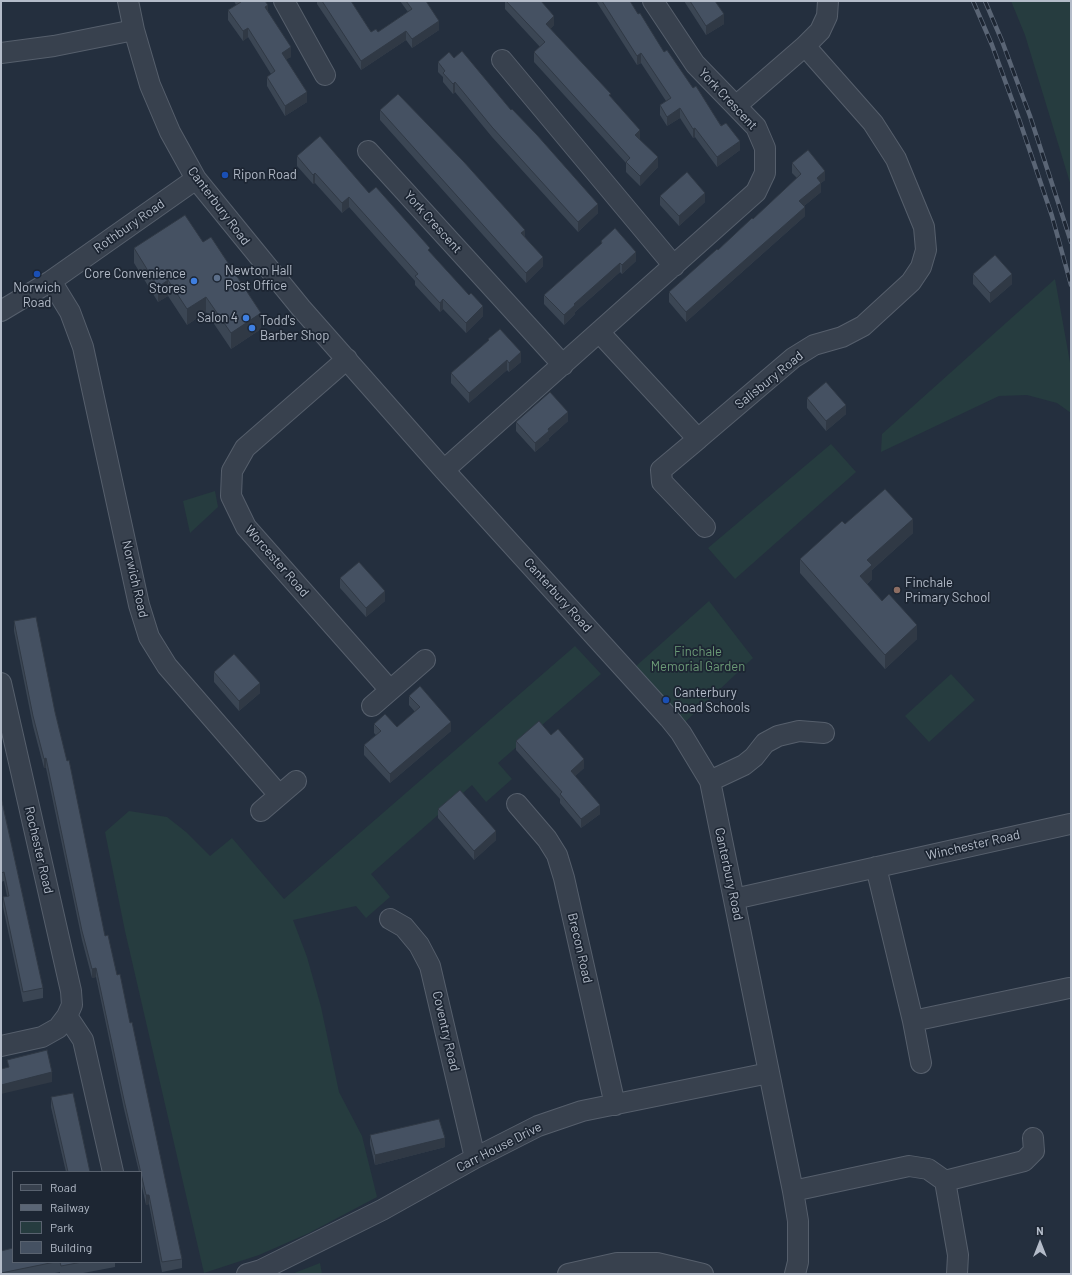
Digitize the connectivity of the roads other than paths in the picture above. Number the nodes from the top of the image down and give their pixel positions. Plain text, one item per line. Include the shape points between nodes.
1 (128, 1) edge
2 (284, 1) edge
3 (653, 1) edge
4 (828, 1) edge
5 (134, 30) junction
6 (805, 46) junction
7 (1, 53) edge
8 (502, 60) dead end
9 (325, 75) dead end
10 (736, 105) junction
11 (368, 151) dead end
12 (196, 179) junction
13 (674, 266) junction
14 (51, 281) junction
15 (1, 312) edge
16 (600, 332) junction
17 (347, 359) junction
18 (563, 365) junction
19 (698, 439) junction
20 (444, 470) junction
21 (705, 527) dead end
22 (425, 660) dead end
23 (1, 682) edge
24 (390, 690) junction
25 (372, 706) dead end
26 (824, 733) dead end
27 (296, 781) dead end
28 (710, 781) junction
29 (279, 795) junction
30 (517, 804) dead end
31 (261, 811) dead end
32 (1070, 824) edge
33 (876, 867) junction
34 (734, 898) junction
35 (390, 919) dead end
36 (1069, 988) dead end
37 (67, 1016) junction
38 (913, 1021) junction
39 (1, 1046) edge
40 (921, 1063) dead end
41 (769, 1073) junction
42 (615, 1105) junction
43 (1032, 1138) dead end
44 (475, 1158) junction
45 (113, 1171) edge
46 (945, 1181) junction
47 (794, 1191) junction
48 (247, 1274) edge
49 (568, 1274) edge
50 (703, 1274) edge
51 (795, 1274) edge
52 (957, 1274) edge

1 - 5 street, Canterbury Road
2 - 9 street
3 - 10 street, York Crescent via 695,64
4 - 6 street via 827,16 820,32
5 - 7 street via 54,46
5 - 12 street, Canterbury Road via 150,85 170,132
6 - 10 street
6 - 19 street, Salisbury Road via 873,123 896,159 924,227 926,250 921,267 911,282 863,326 842,337 814,345 793,358
8 - 13 street
10 - 13 street, York Crescent via 756,127 765,148 765,173 756,192
11 - 18 street, York Crescent
12 - 14 street, Rothbury Road
12 - 17 street, Canterbury Road via 301,308
13 - 16 street, York Crescent
14 - 15 street, Rothbury Road
14 - 29 street, Norwich Road via 70,312 83,347 139,605 149,637 167,666
16 - 18 street, York Crescent
16 - 19 street
17 - 20 street, Canterbury Road
17 - 24 street, Worcester Road via 245,448 232,471 231,496 246,527
18 - 20 street, York Crescent
19 - 21 street, Salisbury Road via 661,470 662,482
20 - 28 street, Canterbury Road via 669,718
22 - 24 street
23 - 37 street, Rochester Road via 71,991 72,1005
24 - 25 street
26 - 28 street via 799,731 778,736 765,743 744,765
27 - 29 street
28 - 34 street, Canterbury Road
29 - 31 street
30 - 42 street, Brecon Road via 547,839 557,855
32 - 33 street, Winchester Road
33 - 34 street, Winchester Road
33 - 38 street
34 - 41 street, Canterbury Road
35 - 44 street, Coventry Road via 404,927 419,945 430,966
36 - 38 street
37 - 39 street, Rochester Road via 58,1028 42,1037
37 - 45 street via 83,1040
38 - 40 street
41 - 42 street, Carr House Drive
41 - 47 street, Canterbury Road
42 - 44 street, Carr House Drive via 582,1111 538,1126
43 - 46 street via 1034,1151 1024,1161
44 - 48 street, Carr House Drive via 382,1210 261,1270
46 - 47 street via 928,1169 909,1166
46 - 52 street via 958,1255
47 - 51 street, Canterbury Road via 798,1221 798,1262
49 - 50 street via 617,1263 657,1263

